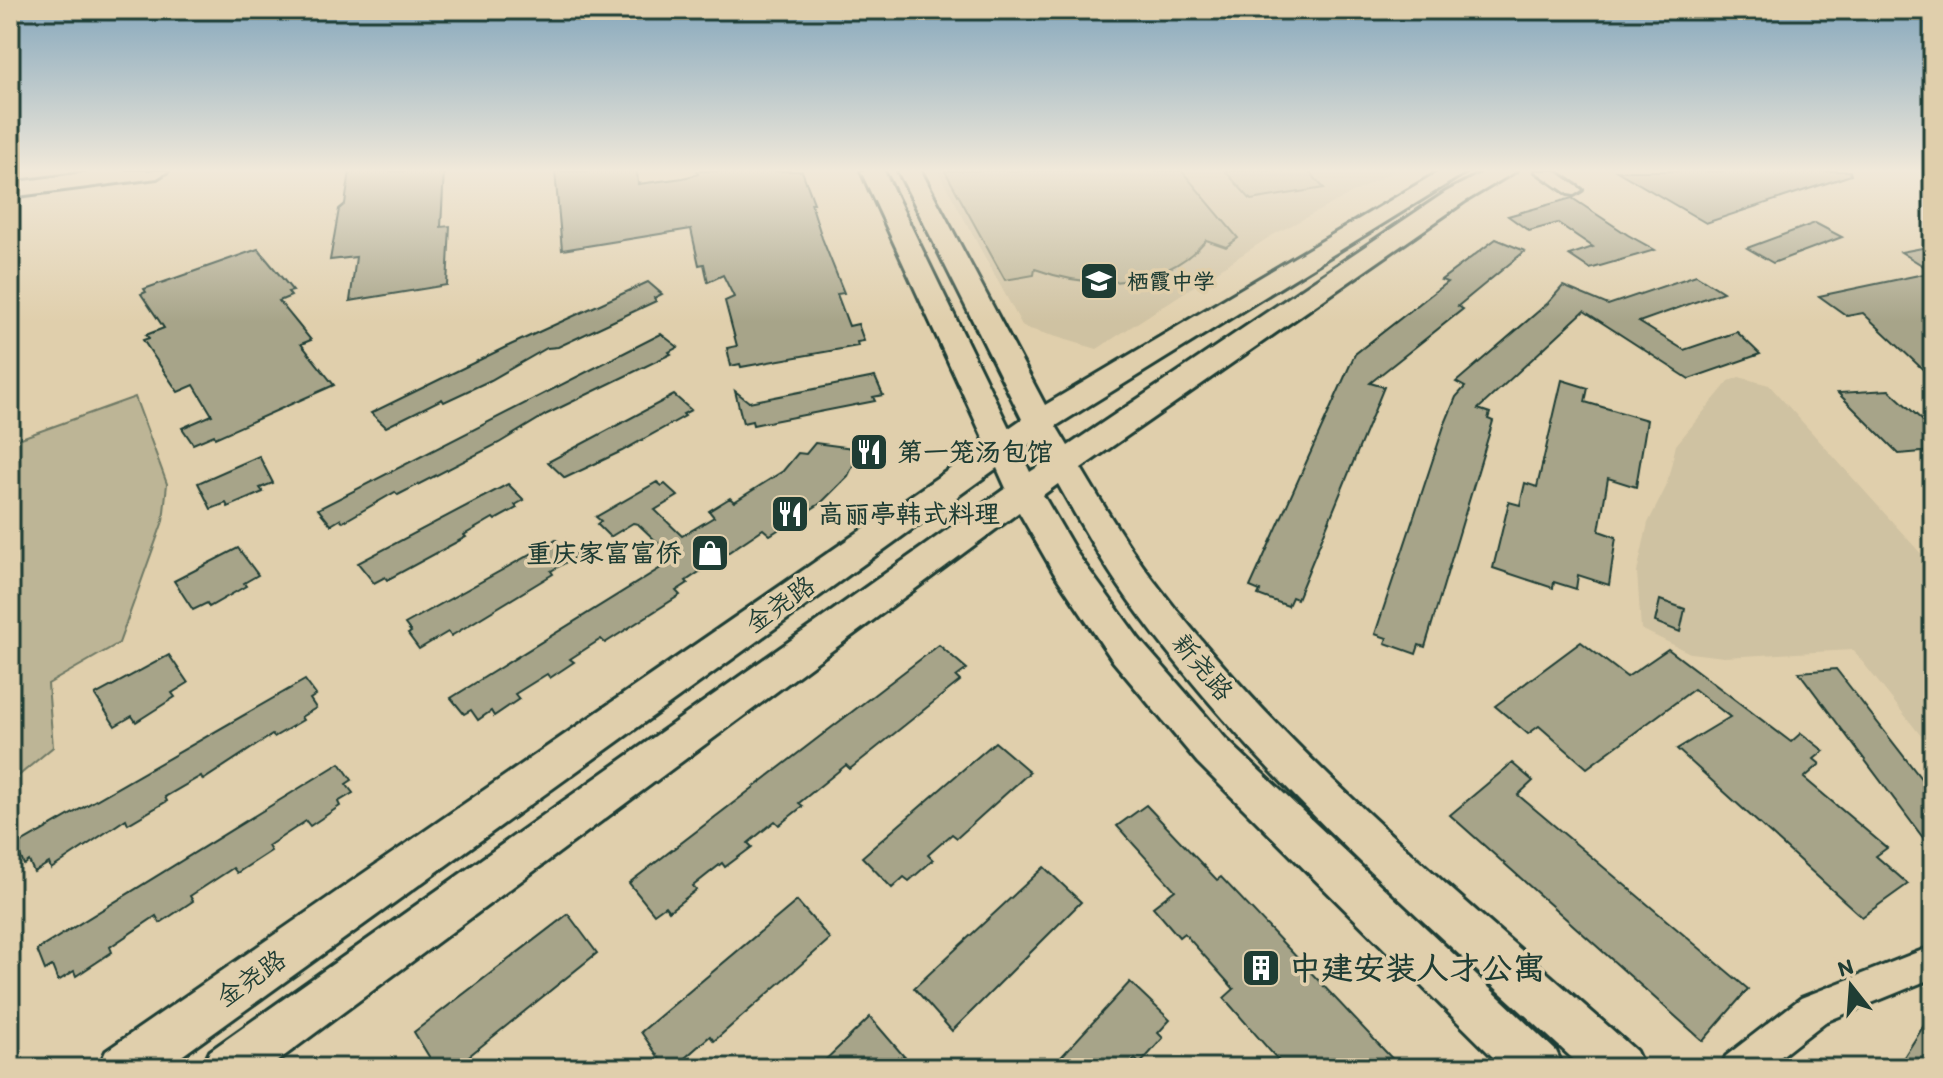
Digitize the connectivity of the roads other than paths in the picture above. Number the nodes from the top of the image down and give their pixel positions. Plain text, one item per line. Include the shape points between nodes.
1 (896, 221) edge
2 (935, 221) edge
3 (1369, 221) edge
4 (1420, 221) edge
5 (1038, 423) junction
6 (1003, 447) junction
7 (1064, 467) junction
8 (1024, 492) junction
9 (1933, 962) edge
10 (123, 1068) edge
11 (227, 1068) edge
12 (1539, 1068) edge
13 (1619, 1068) edge
14 (1738, 1068) edge

1 - 6 main road, 新尧路
2 - 5 main road, 新尧路
3 - 5 main road, 金尧路
4 - 7 main road, 金尧路
5 - 6 main road, 金尧路
5 - 7 main road, 新尧路
6 - 8 main road, 新尧路
6 - 10 main road, 金尧路
7 - 8 main road, 金尧路
7 - 13 main road, 新尧路 via 1161,617 1246,717 1319,792
8 - 11 main road, 金尧路
8 - 12 main road, 新尧路 via 1126,650 1212,751
9 - 14 street via 1813,1010

